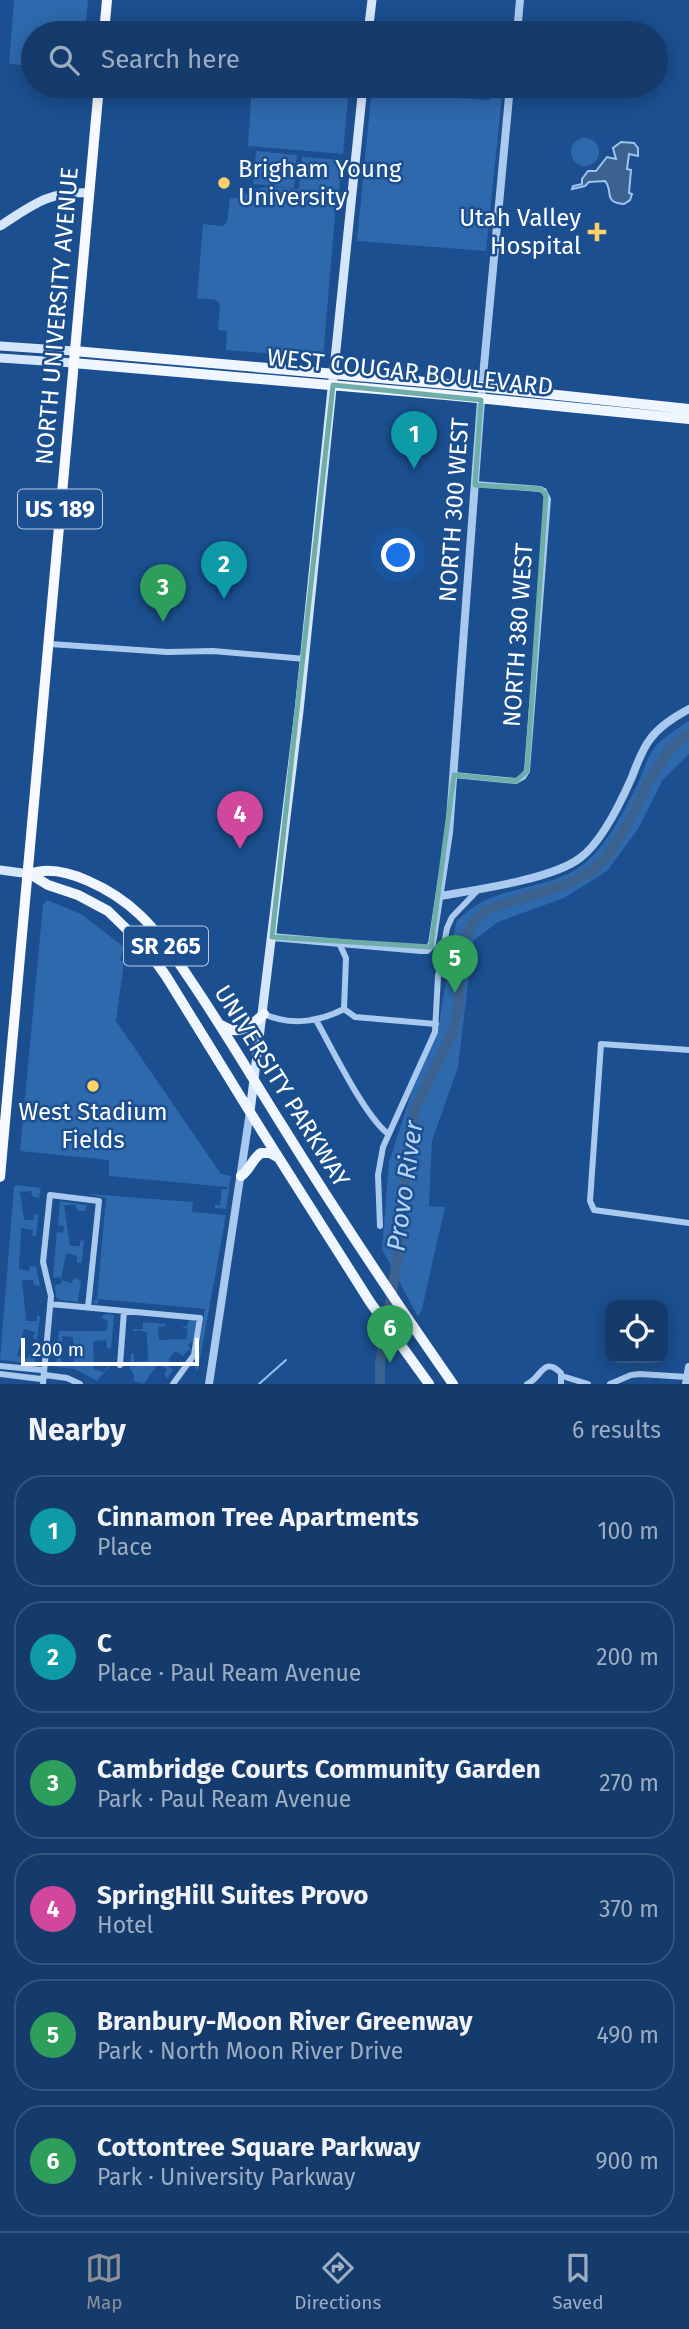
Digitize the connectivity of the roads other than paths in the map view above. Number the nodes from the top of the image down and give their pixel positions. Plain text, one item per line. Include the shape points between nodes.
1 (107, 0) edge
2 (372, 0) edge
3 (520, 0) edge
4 (105, 21) edge
5 (370, 21) edge
6 (518, 21) edge
7 (98, 98) edge
8 (362, 98) edge
9 (509, 98) edge
10 (89, 193) junction
11 (0, 226) edge
12 (0, 346) edge
13 (73, 357) junction
14 (0, 358) edge
15 (334, 376) junction
16 (482, 387) junction
17 (481, 400) junction
18 (689, 409) edge
19 (689, 419) edge
20 (475, 484) junction
21 (50, 644) junction
22 (305, 659) junction
23 (689, 709) edge
24 (454, 775) junction
25 (0, 870) edge
26 (30, 874) junction
27 (478, 890) junction
28 (440, 896) junction
29 (272, 937) junction
30 (339, 943) junction
31 (344, 1009) junction
32 (264, 1014) junction
33 (316, 1020) junction
34 (219, 1023) junction
35 (436, 1024) junction
36 (689, 1051) edge
37 (255, 1082) junction
38 (250, 1112) junction
39 (387, 1133) junction
40 (280, 1160) junction
41 (241, 1176) junction
42 (0, 1177) edge
43 (689, 1223) edge
44 (380, 1226) dead end
45 (50, 1304) junction
46 (88, 1307) junction
47 (124, 1311) junction
48 (120, 1365) dead end
49 (0, 1366) edge
50 (689, 1367) edge
51 (0, 1374) edge
52 (44, 1375) junction
53 (562, 1380) edge
54 (537, 1381) edge
55 (687, 1381) edge
56 (574, 1383) edge
57 (43, 1384) edge
58 (80, 1384) edge
59 (173, 1384) edge
60 (209, 1384) edge
61 (429, 1384) edge
62 (453, 1384) edge
63 (527, 1384) edge
64 (588, 1384) edge
65 (610, 1384) edge

1 - 4 highway
2 - 5 main road
3 - 6 street
7 - 10 highway, NORTH UNIVERSITY AVENUE / US 189
8 - 15 main road
9 - 16 street, NORTH 300 WEST
10 - 11 main road via 40,200
10 - 13 highway, NORTH UNIVERSITY AVENUE / US 189
12 - 13 main road
13 - 14 main road
13 - 15 main road, WEST COUGAR BOULEVARD via 169,360
13 - 15 main road, WEST COUGAR BOULEVARD via 196,372
13 - 21 highway, NORTH UNIVERSITY AVENUE / US 189
15 - 16 main road, WEST COUGAR BOULEVARD
15 - 17 main road, WEST COUGAR BOULEVARD
15 - 22 main road
16 - 17 street, NORTH 300 WEST
16 - 18 main road, WEST COUGAR BOULEVARD
17 - 19 main road, WEST COUGAR BOULEVARD
17 - 20 street, NORTH 300 WEST
20 - 24 street, NORTH 300 WEST
20 - 24 street, NORTH 380 WEST via 534,488 544,491 548,499 526,774 520,779
21 - 22 street
21 - 26 highway, NORTH UNIVERSITY AVENUE / US 189
22 - 29 main road
23 - 27 street via 648,741 611,818 580,858 552,872
24 - 28 street, NORTH 300 WEST
25 - 26 main road, UNIVERSITY PARKWAY
26 - 34 main road, UNIVERSITY PARKWAY / SR 265 via 50,871 75,877 132,908 157,933
26 - 38 main road, UNIVERSITY PARKWAY / SR 265 via 100,906 136,937 172,984
26 - 42 highway, NORTH UNIVERSITY AVENUE / US 189
27 - 28 street
27 - 35 street via 447,928
28 - 30 street, NORTH 300 WEST via 427,950
29 - 30 street
29 - 32 main road
30 - 31 street via 346,958
31 - 33 street
31 - 35 street via 355,1017
32 - 33 street via 277,1020
32 - 34 main road via 240,1031
32 - 37 main road
33 - 39 street via 379,1127
34 - 37 main road, UNIVERSITY PARKWAY / SR 265
35 - 39 street
36 - 43 street via 601,1044 590,1206
37 - 38 main road
37 - 62 main road, UNIVERSITY PARKWAY / SR 265
38 - 40 main road, UNIVERSITY PARKWAY / SR 265
38 - 41 street
39 - 44 street via 378,1175
40 - 41 main road via 261,1153
40 - 61 main road, UNIVERSITY PARKWAY / SR 265 via 370,1302
41 - 60 street
45 - 46 street
45 - 46 street via 43,1262 50,1195 99,1201
45 - 52 street
46 - 47 street
47 - 48 street
47 - 59 street via 200,1318 194,1355
49 - 52 street via 41,1370
50 - 55 street
51 - 52 street via 41,1379
52 - 57 street
52 - 58 street
53 - 54 street via 558,1370 548,1366 539,1372
53 - 56 street
54 - 63 street
55 - 65 street via 640,1374
56 - 64 street

